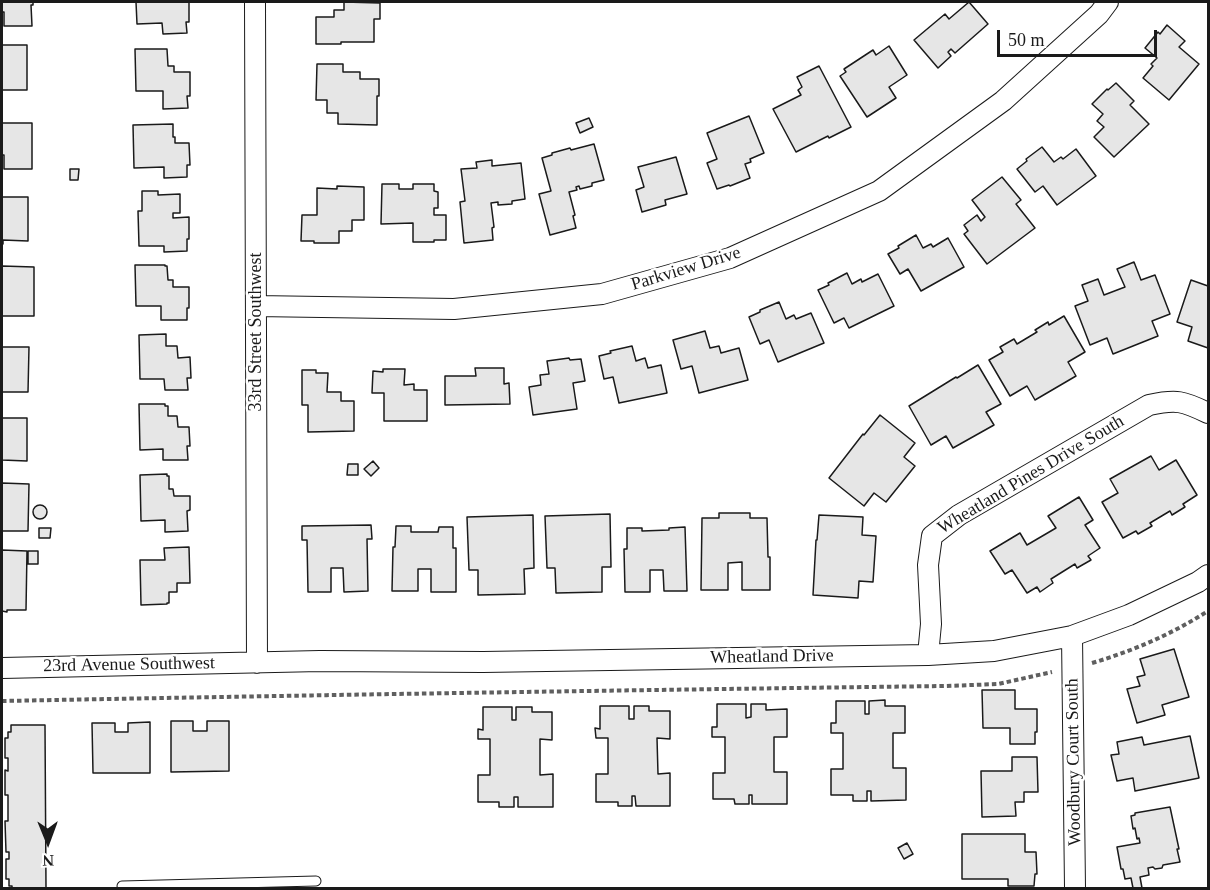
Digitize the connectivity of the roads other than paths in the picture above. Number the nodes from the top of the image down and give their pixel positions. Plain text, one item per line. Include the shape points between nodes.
1 (255, 2) edge
2 (1108, 2) edge
3 (256, 306) junction
4 (1209, 413) edge
5 (1209, 575) edge
6 (1072, 636) junction
7 (928, 655) junction
8 (257, 663) junction
9 (2, 668) edge
10 (316, 881) dead end
11 (122, 886) dead end
12 (1075, 888) edge

1 - 3 street, 33rd Street Southwest
2 - 3 street, Parkview Drive via 1003,101 879,191 730,258 602,294 453,309
3 - 8 street, 33rd Street Southwest
4 - 7 street, Wheatland Pines Drive South via 1171,400 1149,405 959,515 932,536 928,565
5 - 6 street, Wheatland Drive via 1129,615
6 - 7 street, Wheatland Drive via 993,651
6 - 12 street, Woodbury Court South
7 - 8 street, Wheatland Drive
8 - 9 street, 23rd Avenue Southwest
10 - 11 lane

